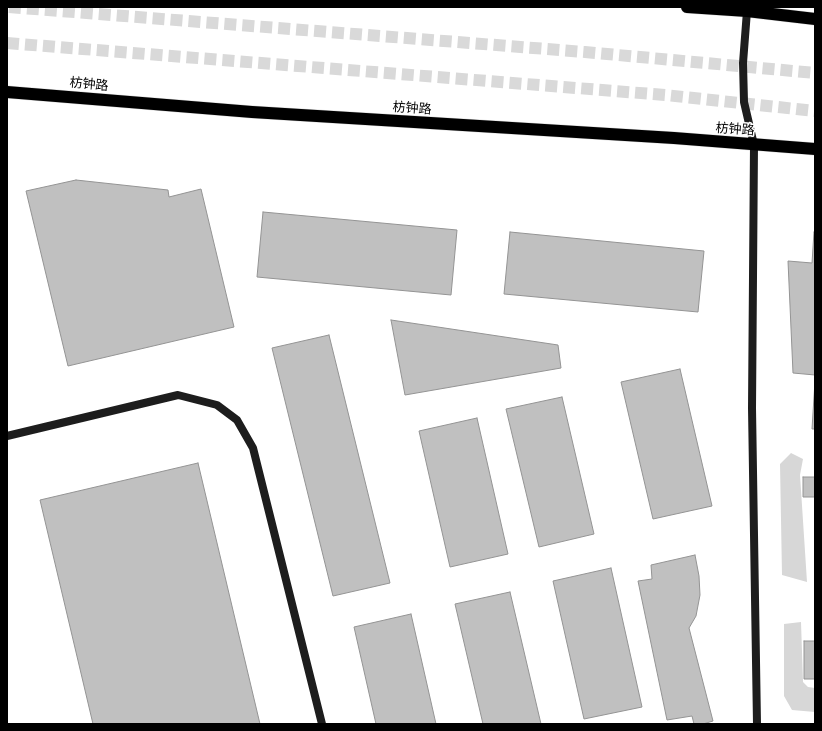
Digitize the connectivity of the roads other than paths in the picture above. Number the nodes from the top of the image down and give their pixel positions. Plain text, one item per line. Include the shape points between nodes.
1 (687, 7) edge
2 (746, 11) junction
3 (815, 19) edge
4 (7, 92) edge
5 (754, 144) junction
6 (815, 149) edge
7 (7, 436) edge
8 (322, 724) edge
9 (757, 724) edge

1 - 2 highway
2 - 3 highway
2 - 5 main road via 744,102
4 - 5 highway, 枋钟路 via 252,112
5 - 6 highway, 枋钟路
5 - 9 main road via 752,408
7 - 8 main road via 178,395 217,405 237,420 253,448

